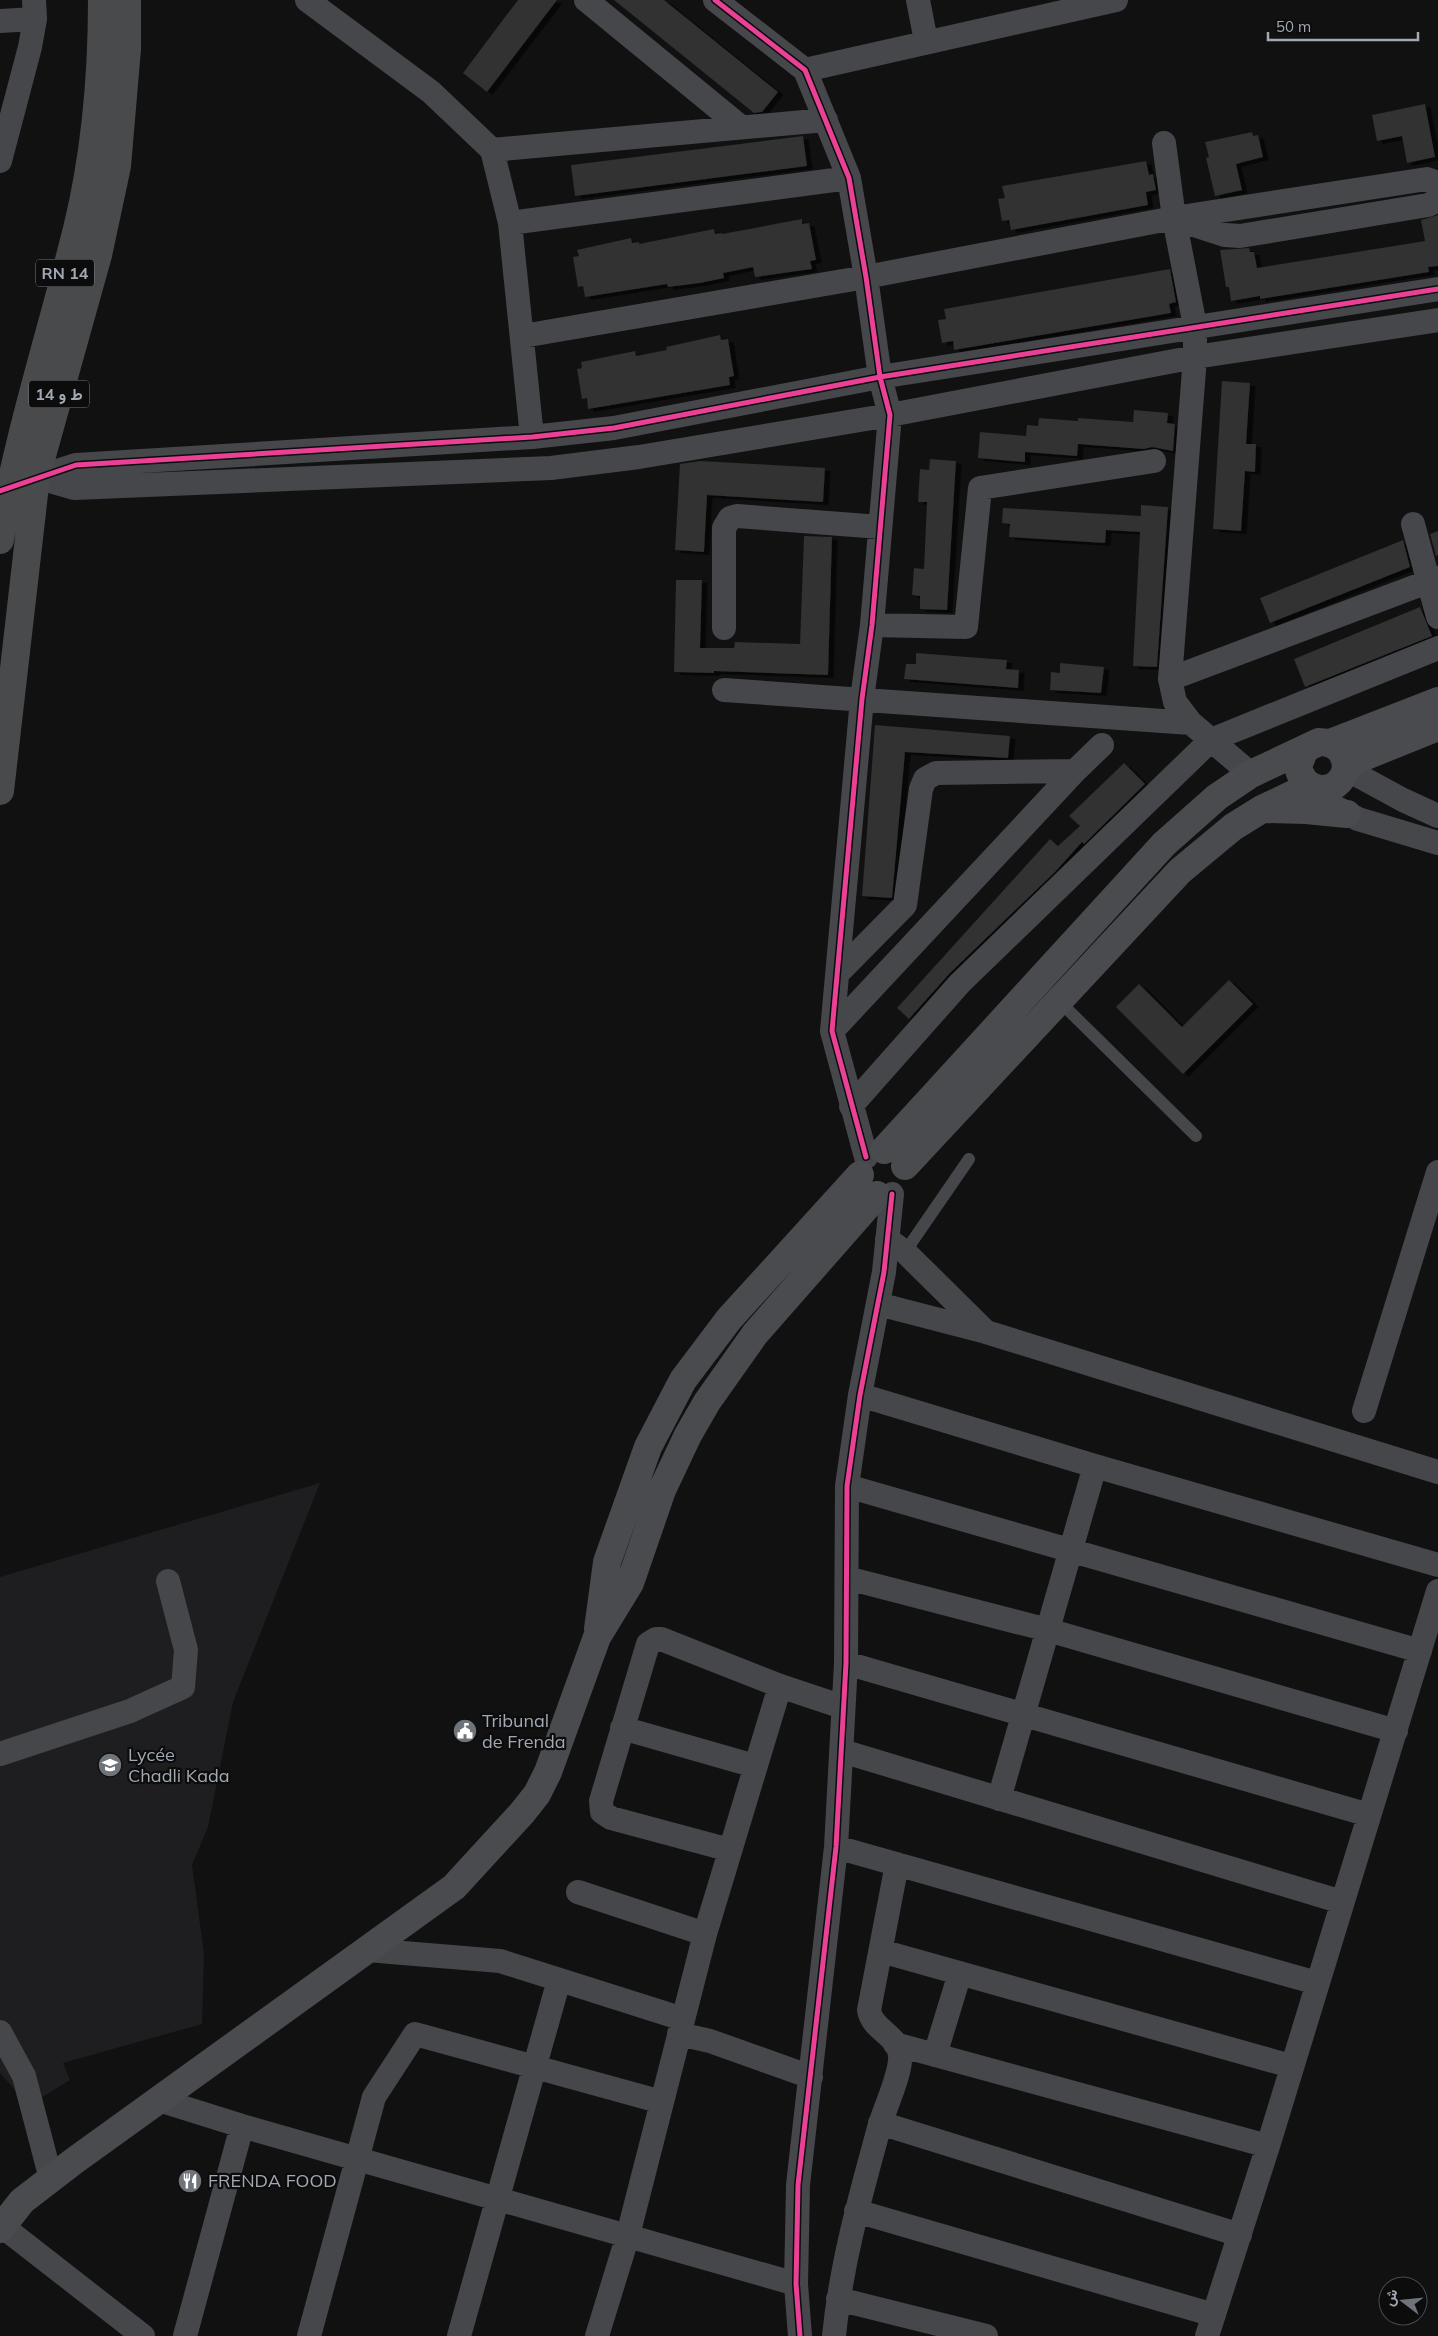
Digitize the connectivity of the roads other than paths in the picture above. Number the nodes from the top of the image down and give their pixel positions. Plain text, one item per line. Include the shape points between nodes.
1 (102, 0) edge
2 (127, 0) edge
3 (307, 0) edge
4 (586, 0) edge
5 (715, 0) edge
6 (918, 0) edge
7 (1116, 0) edge
8 (35, 9) edge
9 (0, 21) edge
10 (926, 41) junction
11 (805, 70) junction
12 (826, 120) junction
13 (742, 127) junction
14 (1164, 143) dead end
15 (492, 150) junction
16 (0, 161) edge
17 (849, 178) junction
18 (1438, 183) edge
19 (1438, 200) edge
20 (1174, 218) junction
21 (510, 223) junction
22 (866, 276) junction
23 (1438, 289) edge
24 (1438, 320) edge
25 (1195, 326) junction
26 (523, 336) junction
27 (1195, 357) junction
28 (880, 377) junction
29 (890, 415) junction
30 (532, 437) junction
31 (1154, 461) dead end
32 (36, 477) junction
33 (4, 490) edge
34 (1413, 524) dead end
35 (880, 527) junction
36 (0, 540) edge
37 (1434, 580) edge
38 (1438, 617) edge
39 (872, 625) junction
40 (724, 628) dead end
41 (1438, 648) edge
42 (1170, 679) junction
43 (724, 690) dead end
44 (862, 699) junction
45 (1438, 701) edge
46 (1191, 724) junction
47 (1438, 727) edge
48 (1211, 740) junction
49 (1102, 745) dead end
50 (1332, 756) junction
51 (1075, 771) junction
52 (1251, 774) junction
53 (1312, 787) junction
54 (0, 791) edge
55 (1262, 809) junction
56 (1347, 814) junction
57 (1438, 816) edge
58 (1438, 843) edge
59 (838, 973) junction
60 (1058, 1000) junction
61 (832, 1031) junction
62 (851, 1106) junction
63 (1196, 1136) dead end
64 (969, 1159) dead end
65 (1438, 1172) edge
66 (880, 1173) junction
67 (896, 1245) junction
68 (878, 1304) junction
69 (986, 1332) junction
70 (860, 1395) junction
71 (1364, 1411) dead end
72 (1095, 1466) junction
73 (1438, 1472) edge
74 (847, 1486) junction
75 (1071, 1550) junction
76 (1438, 1564) edge
77 (847, 1578) junction
78 (168, 1581) dead end
79 (1438, 1591) edge
80 (1048, 1630) junction
81 (1420, 1650) junction
82 (846, 1663) junction
83 (780, 1686) junction
84 (843, 1706) junction
85 (1024, 1713) junction
86 (622, 1728) junction
87 (1396, 1731) junction
88 (842, 1751) junction
89 (0, 1754) edge
90 (755, 1766) junction
91 (999, 1798) junction
92 (1369, 1815) junction
93 (836, 1847) junction
94 (730, 1850) junction
95 (897, 1864) junction
96 (578, 1892) dead end
97 (1342, 1902) junction
98 (705, 1934) junction
99 (367, 1950) junction
100 (881, 1951) junction
101 (960, 1973) junction
102 (559, 1980) junction
103 (1317, 1984) junction
104 (681, 2026) junction
105 (0, 2032) edge
106 (896, 2044) junction
107 (936, 2055) junction
108 (1291, 2066) junction
109 (534, 2067) junction
110 (811, 2077) junction
111 (159, 2100) junction
112 (662, 2102) junction
113 (880, 2123) junction
114 (242, 2126) junction
115 (1268, 2146) junction
116 (357, 2159) junction
117 (51, 2179) junction
118 (497, 2199) junction
119 (856, 2211) junction
120 (1, 2227) edge
121 (1240, 2235) junction
122 (628, 2236) junction
123 (796, 2284) junction
124 (838, 2299) junction
125 (1210, 2325) edge
126 (143, 2336) edge
127 (185, 2336) edge
128 (309, 2336) edge
129 (459, 2336) edge
130 (597, 2336) edge
131 (800, 2336) edge
132 (834, 2336) edge
133 (986, 2336) edge

1 - 33 main road, RN 14 via 94,135 77,227
2 - 32 main road, ط و 14 via 127,49 117,166 98,255
3 - 15 street via 431,92
4 - 13 street
5 - 11 street
6 - 10 street
7 - 10 street
8 - 9 street
8 - 16 street
10 - 11 street
11 - 12 street
12 - 13 street
12 - 17 street
13 - 15 street
14 - 20 street
15 - 21 street
17 - 21 street
17 - 22 street
18 - 20 street via 1427,179
19 - 20 street via 1428,205 1240,236 1210,232
20 - 22 street
20 - 25 street
21 - 26 street
22 - 26 street
22 - 28 street
23 - 25 street
24 - 27 street
25 - 27 street
25 - 28 street
26 - 30 street
27 - 29 street
27 - 42 street
28 - 29 street
28 - 30 street via 614,428
29 - 32 street via 639,457 551,468 74,488
29 - 35 street
30 - 32 street via 76,465
31 - 39 street via 980,488 966,628
32 - 33 street
32 - 54 main road, ط و 14
33 - 36 main road, RN 14
34 - 37 street
35 - 39 street
35 - 40 street via 730,518 724,528
37 - 38 street
37 - 42 street
39 - 44 street
41 - 48 street
42 - 46 street via 1176,702
43 - 44 street
44 - 46 street
44 - 59 street
45 - 50 main road
46 - 48 street
47 - 50 main road
48 - 52 street
48 - 62 street via 960,984
49 - 51 street
50 - 52 main road
50 - 53 main road via 1344,776 1334,786 1321,790
50 - 53 main road via 1298,766 1301,778
50 - 57 street via 1403,800
51 - 59 street via 936,773 925,780 921,789 905,905
51 - 61 street
52 - 66 main road via 1217,797 1164,844
53 - 55 main road
53 - 56 street
55 - 56 main road
55 - 60 main road via 1233,827 1180,871
56 - 58 street
59 - 61 street
60 - 63 lane
60 - 66 main road
61 - 62 street
62 - 66 street
64 - 67 lane
65 - 71 street
66 - 67 street
66 - 99 main road via 729,1319 679,1387 648,1446 607,1562 597,1637 548,1772 536,1794 454,1887
67 - 68 street
67 - 69 street
68 - 69 street
68 - 70 street
69 - 73 street
70 - 72 street
70 - 74 street
72 - 75 street
72 - 76 street
74 - 75 street
74 - 77 street
75 - 80 street
75 - 81 street
77 - 80 street
77 - 82 street
78 - 89 street via 186,1650 183,1687 130,1711
79 - 81 street
80 - 85 street
80 - 87 street
81 - 87 street
82 - 84 street
82 - 85 street
83 - 84 street
83 - 86 street via 656,1639 646,1648
83 - 90 street
84 - 88 street
85 - 91 street
85 - 92 street
86 - 90 street
86 - 94 street via 601,1800 602,1812 611,1818
87 - 92 street
88 - 91 street
88 - 93 street
90 - 94 street
91 - 97 street
92 - 97 street
93 - 95 street
93 - 110 street
94 - 98 street
95 - 100 street
95 - 103 street
96 - 98 street
97 - 103 street
98 - 104 street
99 - 102 street via 500,1961
99 - 111 main road
100 - 101 street
100 - 106 street via 869,2004 870,2016 875,2026
101 - 107 street
101 - 108 street
102 - 104 street
102 - 109 street
103 - 108 street
104 - 110 street via 710,2041
104 - 112 street
105 - 117 street via 24,2076
106 - 107 street
106 - 113 street via 900,2055 899,2068
107 - 115 street
108 - 115 street
109 - 112 street
109 - 116 street via 415,2034 374,2097
109 - 118 street
110 - 123 street via 798,2185
111 - 114 street
111 - 117 main road
112 - 122 street
113 - 119 street
113 - 121 street
114 - 116 street
114 - 127 street
115 - 121 street
116 - 118 street
116 - 128 street
117 - 120 main road via 22,2201
118 - 122 street
118 - 129 street
119 - 124 street
119 - 125 street
120 - 126 street
121 - 125 street
122 - 123 street
122 - 130 street
123 - 131 street
124 - 132 street
124 - 133 street

